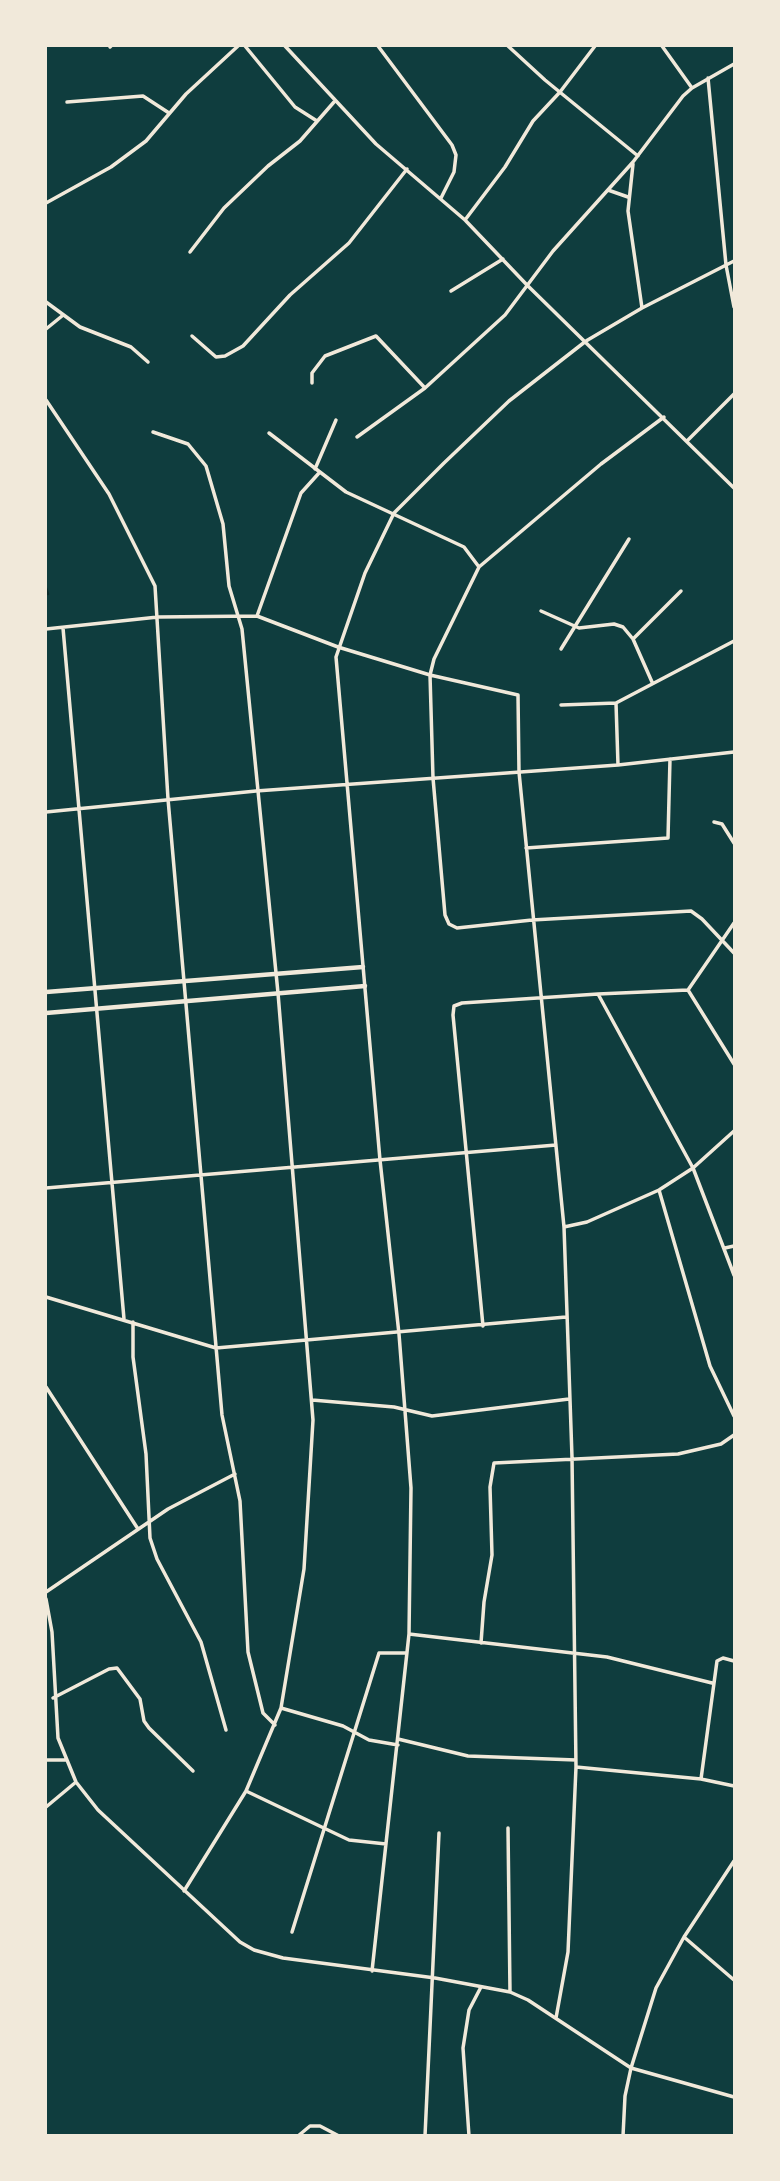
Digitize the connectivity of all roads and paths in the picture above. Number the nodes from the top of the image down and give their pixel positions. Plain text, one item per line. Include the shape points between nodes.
1 (238, 46) edge
2 (245, 46) edge
3 (285, 46) edge
4 (378, 46) edge
5 (508, 46) edge
6 (595, 46) edge
7 (662, 46) edge
8 (734, 64) edge
9 (708, 78) junction
10 (692, 88) junction
11 (560, 92) junction
12 (67, 102) dead end
13 (335, 102) junction
14 (169, 114) junction
15 (317, 121) junction
16 (638, 156) junction
17 (634, 162) junction
18 (407, 169) junction
19 (608, 190) junction
20 (628, 197) junction
21 (441, 198) junction
22 (46, 203) edge
23 (466, 220) junction
24 (190, 251) dead end
25 (503, 259) junction
26 (734, 261) edge
27 (726, 265) junction
28 (527, 285) junction
29 (451, 291) dead end
30 (46, 302) edge
31 (642, 307) junction
32 (734, 307) edge
33 (62, 316) junction
34 (46, 329) edge
35 (192, 336) dead end
36 (586, 341) junction
37 (148, 362) dead end
38 (312, 383) dead end
39 (425, 388) junction
40 (734, 394) edge
41 (46, 400) edge
42 (664, 417) junction
43 (336, 420) dead end
44 (153, 432) dead end
45 (269, 433) dead end
46 (357, 437) dead end
47 (688, 440) junction
48 (317, 471) junction
49 (734, 488) edge
50 (394, 513) junction
51 (629, 539) dead end
52 (479, 567) junction
53 (681, 591) dead end
54 (541, 611) dead end
55 (238, 614) junction
56 (257, 616) junction
57 (158, 617) junction
58 (574, 627) junction
59 (63, 628) junction
60 (46, 629) edge
61 (633, 639) junction
62 (734, 641) edge
63 (338, 647) junction
64 (561, 649) dead end
65 (430, 675) junction
66 (652, 682) junction
67 (615, 703) junction
68 (561, 705) dead end
69 (734, 752) edge
70 (670, 759) junction
71 (618, 765) junction
72 (519, 772) junction
73 (433, 778) junction
74 (348, 786) junction
75 (256, 791) junction
76 (169, 799) junction
77 (80, 807) junction
78 (46, 811) edge
79 (714, 822) dead end
80 (734, 843) edge
81 (526, 848) junction
82 (533, 920) junction
83 (734, 923) edge
84 (724, 940) junction
85 (734, 953) edge
86 (363, 967) junction
87 (276, 973) junction
88 (186, 982) junction
89 (365, 986) junction
90 (96, 988) junction
91 (688, 990) junction
92 (46, 992) edge
93 (278, 993) junction
94 (598, 994) junction
95 (543, 1000) junction
96 (187, 1002) junction
97 (98, 1008) junction
98 (46, 1013) edge
99 (734, 1064) edge
100 (734, 1131) edge
101 (556, 1145) junction
102 (466, 1152) junction
103 (380, 1160) junction
104 (290, 1168) junction
105 (693, 1168) junction
106 (201, 1175) junction
107 (112, 1183) junction
108 (46, 1188) edge
109 (659, 1190) junction
110 (564, 1227) junction
111 (734, 1246) edge
112 (725, 1248) junction
113 (734, 1275) edge
114 (46, 1297) edge
115 (566, 1317) junction
116 (124, 1319) junction
117 (133, 1322) junction
118 (483, 1326) junction
119 (399, 1334) junction
120 (307, 1342) junction
121 (216, 1348) junction
122 (46, 1387) edge
123 (569, 1399) junction
124 (312, 1400) junction
125 (405, 1409) junction
126 (734, 1416) edge
127 (734, 1434) edge
128 (572, 1457) junction
129 (235, 1474) junction
130 (150, 1521) junction
131 (138, 1529) junction
132 (46, 1592) edge
133 (46, 1599) edge
134 (409, 1634) junction
135 (481, 1643) junction
136 (407, 1653) junction
137 (575, 1654) junction
138 (734, 1661) edge
139 (712, 1683) junction
140 (53, 1698) junction
141 (281, 1708) junction
142 (275, 1725) junction
143 (226, 1730) dead end
144 (357, 1732) junction
145 (398, 1739) junction
146 (398, 1745) junction
147 (576, 1759) junction
148 (46, 1760) edge
149 (66, 1760) junction
150 (576, 1767) junction
151 (193, 1771) dead end
152 (701, 1779) junction
153 (76, 1782) junction
154 (734, 1786) edge
155 (246, 1791) junction
156 (46, 1807) edge
157 (508, 1828) dead end
158 (324, 1830) junction
159 (439, 1833) dead end
160 (386, 1844) junction
161 (734, 1861) edge
162 (184, 1891) junction
163 (292, 1932) dead end
164 (684, 1937) junction
165 (372, 1971) junction
166 (435, 1978) junction
167 (734, 1980) edge
168 (481, 1987) junction
169 (510, 1992) junction
170 (555, 2018) junction
171 (631, 2068) junction
172 (734, 2097) edge
173 (298, 2136) edge
174 (339, 2136) edge
175 (425, 2136) edge
176 (469, 2136) edge
177 (623, 2136) edge

1 - 14 street
2 - 15 street via 295,107
3 - 13 street
4 - 21 street via 452,145 454,172
5 - 11 street
6 - 11 street
7 - 10 street
8 - 9 street
9 - 10 street
9 - 27 street
10 - 16 street
11 - 16 street
11 - 23 street via 533,121
12 - 14 street via 143,96
13 - 15 street
13 - 18 street
14 - 22 street via 127,156
15 - 24 street via 224,208
16 - 17 street
17 - 19 street
17 - 20 street
18 - 21 street
18 - 35 street via 349,243 290,295 243,346 216,357
19 - 20 street
19 - 28 street
20 - 31 street
21 - 23 street
23 - 25 street
25 - 28 street
25 - 29 street
26 - 27 street
27 - 31 street
27 - 32 street
28 - 36 street
28 - 39 street via 505,315
30 - 33 street
31 - 36 street
33 - 34 street
33 - 37 street via 131,347
36 - 42 street
36 - 50 street via 509,401
38 - 39 street via 312,373 325,356 376,336
39 - 46 street
40 - 47 street
41 - 57 street via 98,475 141,555 155,586
42 - 47 street
42 - 52 street
43 - 48 street
44 - 55 street via 188,444 206,466 223,524 229,586
45 - 48 street
47 - 49 street
48 - 50 street via 346,492
48 - 56 street via 301,493
50 - 52 street via 464,547
50 - 63 street via 365,572
51 - 58 street
52 - 65 street
53 - 61 street
54 - 58 street
55 - 56 street
55 - 57 street
55 - 75 street
56 - 63 street
57 - 59 street
57 - 76 street
58 - 61 street via 614,624
58 - 64 street
59 - 60 street
59 - 77 street
61 - 66 street
62 - 66 street
63 - 65 street
63 - 74 street
65 - 72 street via 518,695
65 - 73 street
66 - 67 street
67 - 68 street
67 - 71 street
69 - 70 street
70 - 71 street
70 - 81 street via 668,838
71 - 72 street
72 - 73 street
72 - 81 street
73 - 74 street
73 - 82 street via 449,924 457,928
74 - 75 street
74 - 86 street
75 - 76 street
75 - 87 street
76 - 77 street
76 - 88 street
77 - 78 street
77 - 90 street
79 - 80 street via 722,824
81 - 82 street
82 - 84 street via 691,911
82 - 95 street
83 - 84 street
84 - 85 street
84 - 91 street
86 - 87 street
86 - 89 street
87 - 88 street
87 - 93 street
88 - 90 street
88 - 96 street
89 - 93 street
89 - 103 street
90 - 92 street
90 - 97 street
91 - 94 street
91 - 99 street
93 - 96 street
93 - 104 street
94 - 95 street
94 - 105 street
95 - 101 street
95 - 102 street via 454,1006
96 - 97 street
96 - 106 street
97 - 98 street
97 - 107 street
100 - 105 street
101 - 102 street
101 - 110 street
102 - 103 street
102 - 118 street
103 - 104 street
103 - 119 street
104 - 106 street
104 - 120 street
105 - 109 street
105 - 112 street
106 - 107 street
106 - 121 street
107 - 108 street
107 - 116 street
109 - 110 street via 587,1222
109 - 126 street via 710,1366
110 - 115 street
111 - 112 street
112 - 113 street
114 - 116 street
115 - 118 street
115 - 123 street
116 - 117 street
117 - 121 street
117 - 130 street
118 - 119 street
119 - 120 street
119 - 125 street
120 - 121 street
120 - 124 street
121 - 129 street via 222,1415
122 - 131 street
123 - 125 street via 453,1415 432,1416
123 - 128 street
124 - 125 street
124 - 141 street via 304,1569
125 - 134 street via 411,1513
127 - 128 street via 721,1444 678,1454
128 - 135 street via 494,1463 492,1555
128 - 137 street
129 - 130 street
129 - 142 street via 248,1652 263,1713
130 - 131 street
130 - 143 street via 154,1552 201,1642
131 - 132 street
133 - 140 street via 52,1632
134 - 135 street
134 - 136 street
135 - 137 street
136 - 144 street via 379,1653
136 - 145 street
137 - 139 street via 607,1657
137 - 147 street
138 - 139 street via 717,1661
139 - 152 street
140 - 149 street
140 - 151 street via 117,1668 139,1699 144,1721
141 - 142 street
141 - 144 street
142 - 155 street
144 - 146 street via 369,1740
144 - 158 street
145 - 146 street
145 - 147 street via 468,1756
146 - 160 street
147 - 150 street
148 - 149 street
149 - 153 street
150 - 152 street
150 - 170 street via 568,1952
152 - 154 street
153 - 156 street
153 - 162 street via 98,1810
155 - 158 street
155 - 162 street
157 - 169 street
158 - 160 street via 349,1840
158 - 163 street
159 - 166 street
160 - 165 street
161 - 164 street
162 - 165 street via 254,1950
164 - 167 street
164 - 171 street via 656,1988
165 - 166 street
166 - 168 street
166 - 175 street
168 - 169 street
168 - 176 street via 470,2010 463,2048
169 - 170 street
170 - 171 street
171 - 172 street
171 - 177 street
173 - 174 street via 310,2126 320,2126

